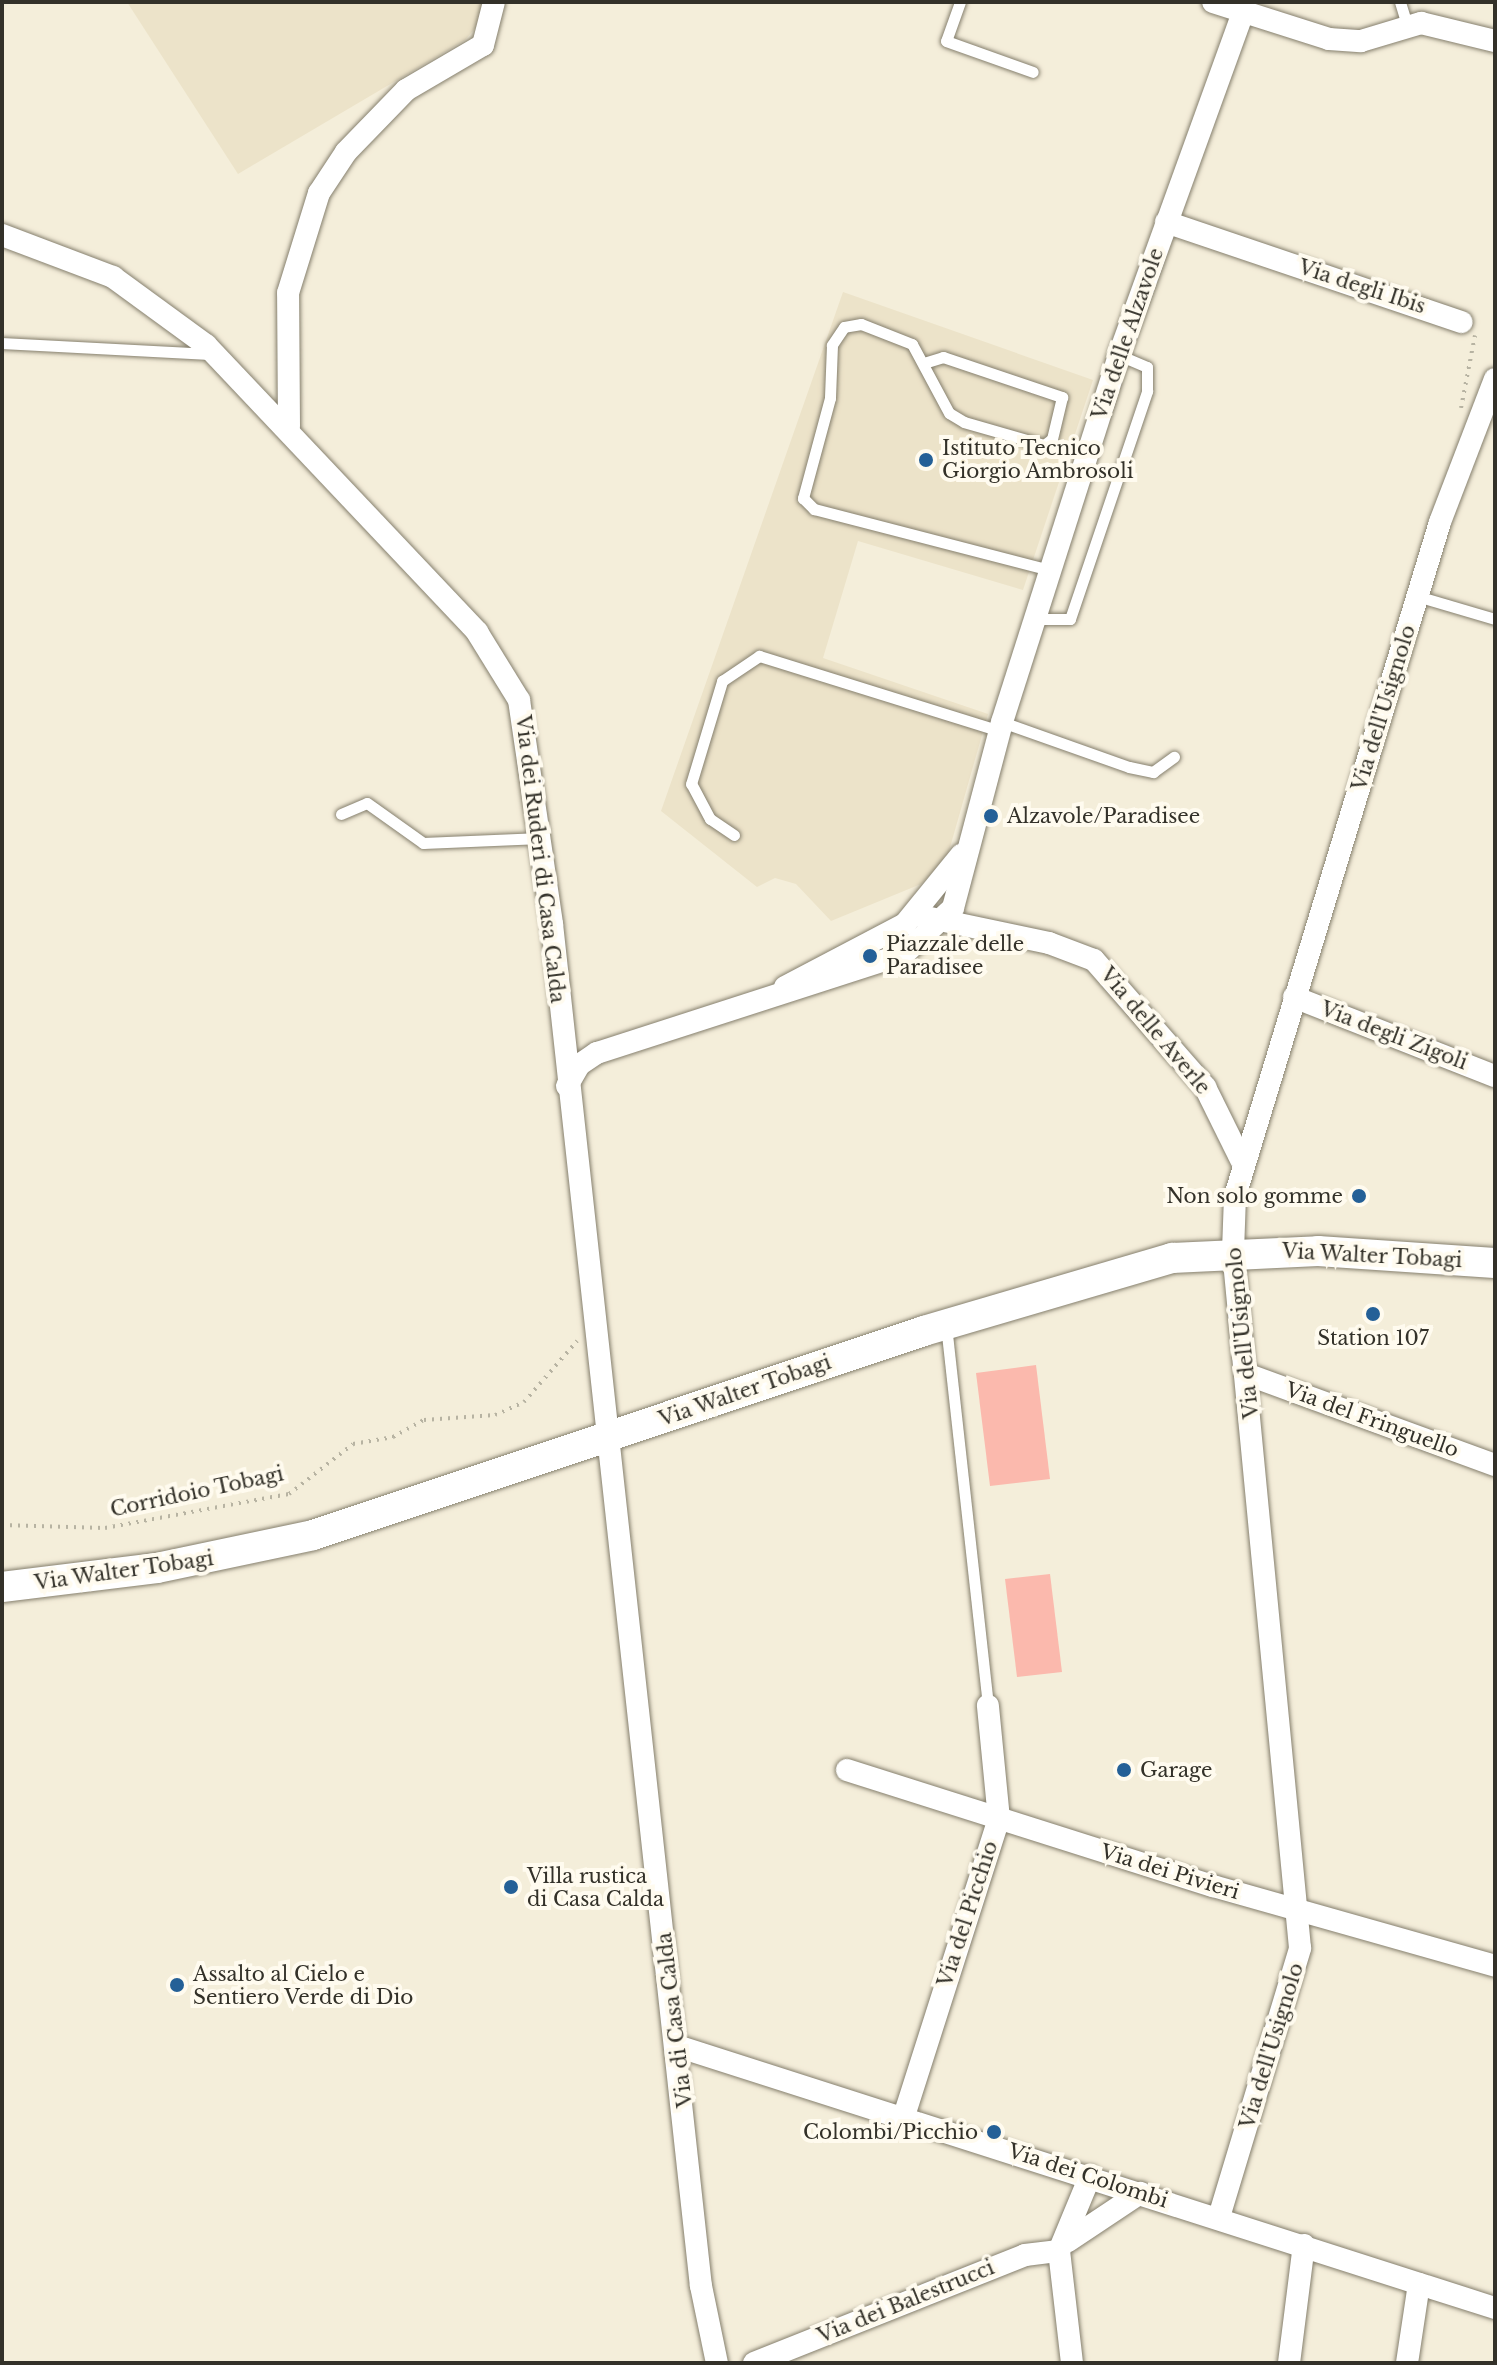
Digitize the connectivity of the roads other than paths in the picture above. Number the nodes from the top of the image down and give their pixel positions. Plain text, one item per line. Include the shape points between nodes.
1 (494, 2) edge
2 (960, 2) edge
3 (1213, 2) edge
4 (1400, 2) edge
5 (1243, 12) junction
6 (1407, 25) junction
7 (1495, 41) edge
8 (1033, 72) dead end
9 (1166, 222) junction
10 (2, 235) edge
11 (1462, 322) road end
12 (2, 343) edge
13 (214, 354) junction
14 (1119, 355) junction
15 (927, 362) junction
16 (1495, 382) edge
17 (289, 426) junction
18 (1050, 570) junction
19 (1417, 596) junction
20 (1035, 619) junction
21 (1495, 619) edge
22 (1001, 727) junction
23 (1174, 757) dead end
24 (341, 814) dead end
25 (734, 835) dead end
26 (541, 838) junction
27 (968, 843) junction
28 (916, 915) junction
29 (941, 924) junction
30 (776, 994) junction
31 (1294, 997) junction
32 (1495, 1076) edge
33 (567, 1086) junction
34 (1241, 1160) junction
35 (1233, 1251) junction
36 (1495, 1263) edge
37 (946, 1324) junction
38 (1249, 1375) junction
39 (608, 1437) junction
40 (1495, 1465) edge
41 (2, 1587) edge
42 (988, 1706) joint
43 (847, 1770) dead end
44 (999, 1819) junction
45 (1299, 1910) junction
46 (1495, 1966) edge
47 (680, 2047) junction
48 (904, 2116) junction
49 (1090, 2176) junction
50 (1140, 2193) junction
51 (1219, 2217) junction
52 (1304, 2245) junction
53 (1059, 2251) junction
54 (1419, 2284) junction
55 (1495, 2308) edge
56 (717, 2363) edge
57 (754, 2363) edge
58 (1072, 2363) edge
59 (1289, 2363) edge
60 (1407, 2363) edge

1 - 17 street via 483,45 406,90 346,152 319,193 288,293
2 - 8 lane via 946,41
3 - 5 street
4 - 6 lane
5 - 6 street via 1340,41
5 - 9 street, Via delle Alzavole
6 - 7 street
9 - 11 street, Via degli Ibis
9 - 14 street, Via delle Alzavole
10 - 13 street, Via dei Ruderi di Casa Calda via 113,277
12 - 13 lane
13 - 17 street, Via dei Ruderi di Casa Calda
14 - 18 street, Via delle Alzavole
14 - 20 lane via 1147,367 1147,391 1070,619
15 - 15 lane via 949,413 1044,445 1052,439 1062,397 943,357
15 - 18 lane via 912,344 861,324 844,327 832,345 830,398 803,498 814,509
16 - 19 street, Via dell'Usignolo
17 - 26 street, Via dei Ruderi di Casa Calda via 497,657 522,711
18 - 20 street, Via delle Alzavole
19 - 21 lane
19 - 31 street, Via dell'Usignolo
20 - 22 street, Via delle Alzavole
22 - 23 lane via 1153,772
22 - 25 lane via 759,656 722,681 691,784 710,819
22 - 27 street, Via delle Alzavole
24 - 26 lane via 367,803 423,843
26 - 33 street, Via dei Ruderi di Casa Calda
27 - 28 street
27 - 29 street via 957,898
28 - 29 street, Via delle Averle
28 - 30 street
29 - 30 street via 904,954
29 - 34 street, Via delle Averle via 1049,943 1094,960 1205,1087
30 - 33 street via 597,1053 575,1069
31 - 32 street, Via degli Zigoli
31 - 34 street, Via dell'Usignolo
33 - 39 street, Via dei Ruderi di Casa Calda
34 - 35 street, Via dell'Usignolo
35 - 36 street, Via Walter Tobagi
35 - 37 street, Via Walter Tobagi via 1151,1263
35 - 38 street, Via dell'Usignolo
37 - 39 street, Via Walter Tobagi
37 - 42 lane
38 - 40 street, Via del Fringuello
38 - 45 street, Via dell'Usignolo
39 - 41 street, Via Walter Tobagi via 286,1542 146,1570
39 - 47 street, Via di Casa Calda
42 - 44 street, Via del Picchio
43 - 44 street, Via dei Pivieri
44 - 45 street, Via dei Pivieri
44 - 48 street, Via del Picchio
45 - 46 street, Via dei Pivieri
45 - 51 street, Via dell'Usignolo via 1295,1976
47 - 48 street, Via dei Colombi
47 - 56 street, Via di Casa Calda via 701,2286
48 - 49 street, Via dei Colombi
49 - 50 street, Via dei Colombi
49 - 53 street
50 - 51 street, Via dei Colombi
50 - 53 street via 1080,2227
51 - 52 street, Via dei Colombi
52 - 54 street, Via dei Colombi
52 - 59 street
53 - 57 street, Via dei Balestrucci via 1025,2255
53 - 58 street
54 - 55 street, Via dei Colombi
54 - 60 street

